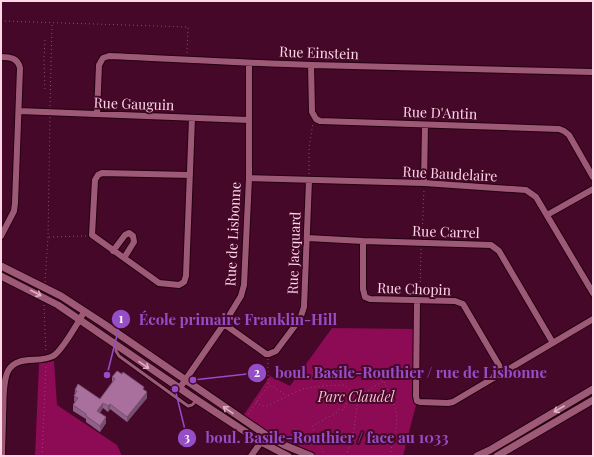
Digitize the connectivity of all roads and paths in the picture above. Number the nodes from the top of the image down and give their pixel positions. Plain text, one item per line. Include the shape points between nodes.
1 (1, 21) edge
2 (52, 23) junction
3 (45, 40) dead end
4 (1, 57) edge
5 (187, 60) junction
6 (249, 63) junction
7 (311, 65) junction
8 (593, 72) edge
9 (45, 92) dead end
10 (19, 111) junction
11 (50, 113) junction
12 (98, 114) junction
13 (192, 118) junction
14 (315, 118) junction
15 (249, 120) junction
16 (425, 125) junction
17 (190, 175) junction
18 (593, 177) edge
19 (248, 178) junction
20 (309, 180) junction
21 (424, 183) junction
22 (593, 189) edge
23 (547, 215) junction
24 (92, 235) junction
25 (1, 236) edge
26 (48, 237) junction
27 (307, 238) junction
28 (363, 241) junction
29 (113, 251) junction
30 (124, 258) junction
31 (1, 266) edge
32 (1, 276) edge
33 (45, 290) junction
34 (593, 293) edge
35 (44, 298) junction
36 (417, 301) junction
37 (84, 312) junction
38 (80, 319) junction
39 (593, 319) edge
40 (224, 324) junction
41 (121, 335) junction
42 (553, 343) junction
43 (116, 345) junction
44 (268, 354) junction
45 (46, 359) junction
46 (416, 364) junction
47 (503, 372) junction
48 (185, 380) junction
49 (383, 382) junction
50 (268, 386) junction
51 (179, 389) junction
52 (593, 390) edge
53 (2, 393) edge
54 (288, 396) junction
55 (358, 397) junction
56 (197, 400) junction
57 (593, 400) edge
58 (256, 402) junction
59 (2, 418) edge
60 (241, 419) junction
61 (266, 435) junction
62 (261, 442) junction
63 (492, 453) edge
64 (2, 456) edge
65 (42, 456) edge
66 (251, 456) edge
67 (288, 456) edge
68 (311, 456) edge
69 (325, 456) edge
70 (346, 456) edge
71 (390, 456) edge
72 (477, 456) edge
73 (497, 456) edge

1 - 2 path
2 - 5 path via 188,28
2 - 11 path
3 - 9 path
4 - 10 street via 13,58 19,63
5 - 6 street, Rue Einstein
5 - 12 street, Rue Einstein via 109,56 103,58 99,65
6 - 7 street, Rue Einstein
6 - 15 street, Rue de Lisbonne
7 - 8 street, Rue Einstein
7 - 14 street via 312,112
10 - 11 street, Rue Gauguin
10 - 25 street via 14,211
11 - 12 street, Rue Gauguin
11 - 26 path
12 - 13 street, Rue Gauguin
13 - 15 street, Rue Gauguin
13 - 17 street
14 - 16 street, Rue D'Antin via 320,121
14 - 20 path via 309,148
15 - 19 street, Rue de Lisbonne
16 - 18 street, Rue D'Antin via 559,129 568,135
16 - 21 street
17 - 24 street via 98,175 95,180
17 - 30 street via 184,282 179,285 159,283
19 - 20 street, Rue Baudelaire
19 - 40 street, Rue de Lisbonne via 244,285 241,296
20 - 21 street, Rue Baudelaire
20 - 27 street, Rue Jacquard
21 - 23 street, Rue Baudelaire via 526,190 536,197
22 - 23 street
23 - 34 street, Rue Baudelaire
24 - 26 path
24 - 29 street
26 - 33 path
27 - 28 street, Rue Carrel
27 - 44 street, Rue Jacquard via 302,314 276,351
28 - 36 street, Rue Chopin via 365,297
28 - 42 street, Rue Carrel via 491,245 499,251
29 - 30 street
29 - 30 street via 125,235 128,233 133,236 134,242
31 - 33 street
32 -> 35 street
33 - 37 street via 61,296
35 - 38 street
35 - 45 path
36 - 46 street
36 - 47 street, Rue Chopin via 455,300 463,304
37 - 38 street
37 - 41 street
38 - 43 street
38 - 45 street via 54,356
39 - 42 street
40 - 44 street
40 - 48 street, Rue de Lisbonne
41 - 43 street
41 - 48 street
42 - 47 street
43 -> 51 street
43 - 56 lane via 119,356 188,406
44 - 50 path
45 - 53 street via 13,364 8,370
45 - 65 path
46 - 47 street via 416,396 420,402 453,402
46 - 49 path via 402,369
48 - 51 street, Rue de Lisbonne
60 -> 48 street
49 - 55 path
49 - 71 path via 397,413
50 - 54 path
50 - 58 path
51 - 56 street
52 -> 63 street
53 - 59 street
54 - 55 path via 302,389 344,385
54 - 58 path via 267,406 261,406
55 - 69 path via 347,402 343,410 339,409 312,426
55 - 70 path via 353,436
56 - 62 street
57 - 73 street
58 - 60 path
59 - 64 street
60 - 61 street
61 - 62 street
61 - 68 street
62 - 66 street
62 - 67 street
63 - 72 street

